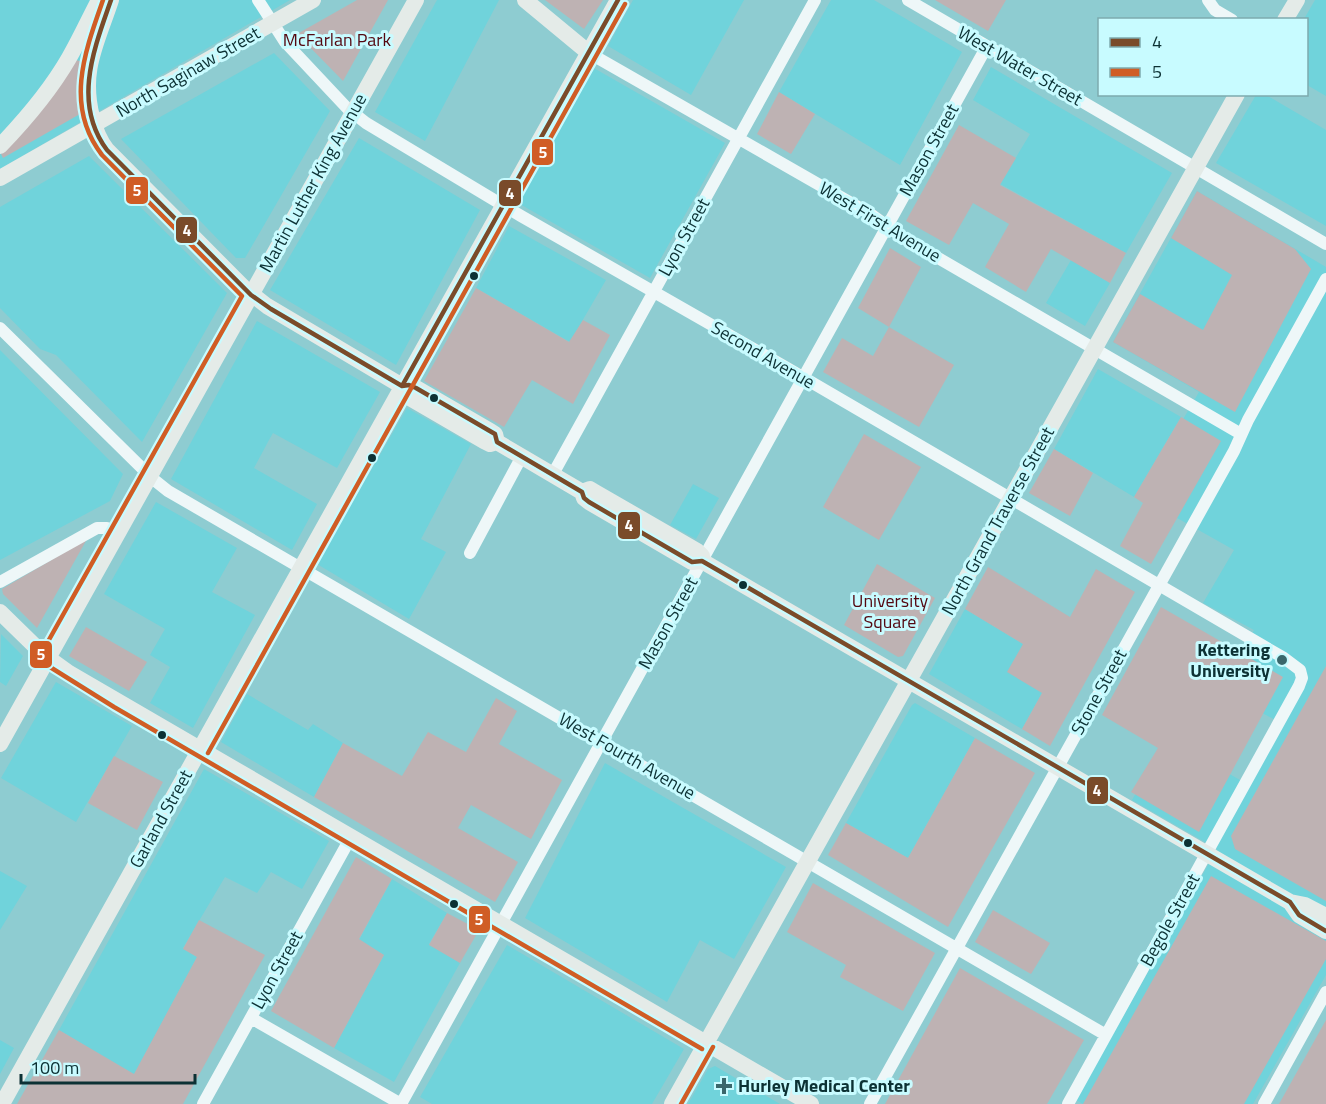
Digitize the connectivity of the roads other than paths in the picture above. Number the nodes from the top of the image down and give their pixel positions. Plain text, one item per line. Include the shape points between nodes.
1 (99, 0) edge
2 (111, 0) edge
3 (258, 0) edge
4 (313, 0) edge
5 (416, 0) edge
6 (525, 0) edge
7 (618, 0) edge
8 (815, 0) edge
9 (908, 0) edge
10 (1208, 0) edge
11 (1297, 0) edge
12 (1229, 18) edge
13 (1287, 18) edge
14 (272, 23) junction
15 (987, 46) junction
16 (589, 53) junction
17 (1237, 96) edge
18 (353, 113) junction
19 (94, 126) junction
20 (738, 138) junction
21 (0, 146) edge
22 (1195, 167) junction
23 (0, 178) edge
24 (502, 204) junction
25 (887, 226) junction
26 (1326, 244) edge
27 (1326, 279) edge
28 (653, 292) junction
29 (251, 294) junction
30 (0, 328) edge
31 (1095, 349) junction
32 (803, 378) junction
33 (402, 387) junction
34 (1241, 434) junction
35 (522, 456) junction
36 (553, 474) junction
37 (150, 476) junction
38 (1010, 500) junction
39 (118, 533) junction
40 (470, 553) dead end
41 (702, 561) junction
42 (302, 568) junction
43 (0, 582) edge
44 (1159, 586) junction
45 (0, 612) edge
46 (48, 658) junction
47 (1301, 672) joint
48 (909, 681) junction
49 (602, 742) junction
50 (0, 744) edge
51 (201, 749) junction
52 (1058, 767) junction
53 (351, 837) junction
54 (1206, 854) junction
55 (809, 862) junction
56 (1290, 902) junction
57 (1326, 916) edge
58 (501, 924) junction
59 (1326, 931) edge
60 (957, 948) junction
61 (1326, 992) edge
62 (251, 1018) junction
63 (1106, 1035) junction
64 (706, 1043) junction
65 (2, 1104) edge
66 (203, 1104) edge
67 (401, 1104) edge
68 (672, 1104) edge
69 (812, 1104) edge
70 (870, 1104) edge
71 (1068, 1104) edge
72 (1264, 1104) edge

1 - 21 street via 54,82
2 - 19 street via 88,70 88,102
3 - 14 street, Second Avenue
4 - 14 street, North Saginaw Street
5 - 18 street, Martin Luther King Avenue
6 - 16 street, West First Avenue
7 - 16 street, Garland Street
8 - 20 street, Lyon Street
9 - 15 street, West Water Street
10 - 12 street
11 - 13 street
14 - 18 street, Second Avenue via 288,46
14 - 19 street, North Saginaw Street
15 - 22 street, West Water Street
15 - 25 street, Mason Street
16 - 20 street, West First Avenue
16 - 24 street, Garland Street
17 - 22 street, North Grand Traverse Street
18 - 24 street, Second Avenue
18 - 29 street, Martin Luther King Avenue
19 - 23 street, North Saginaw Street
19 - 29 street via 107,150
20 - 25 street, West First Avenue
20 - 28 street, Lyon Street
22 - 26 street, West Water Street
22 - 31 street, North Grand Traverse Street
24 - 28 street, Second Avenue
24 - 33 street, Garland Street
25 - 31 street, West First Avenue
25 - 32 street, Mason Street
27 - 34 street, Stone Street
28 - 32 street, Second Avenue
28 - 36 street, Lyon Street
29 - 33 street
29 - 37 street, Martin Luther King Avenue
30 - 37 street, West Fourth Avenue
31 - 34 street, West First Avenue
31 - 38 street, North Grand Traverse Street
32 - 38 street, Second Avenue
32 - 41 street, Mason Street
33 - 35 street via 413,387 481,425 495,434 497,442
33 - 42 street, Garland Street
34 - 44 street, Stone Street
35 - 36 street
35 - 40 street
36 - 41 street via 582,492 595,492 697,551
37 - 39 street, Martin Luther King Avenue
37 - 42 street, West Fourth Avenue
38 - 44 street, Second Avenue
38 - 48 street, North Grand Traverse Street
39 - 43 street via 104,527 93,530
39 - 46 street, Martin Luther King Avenue
41 - 48 street
41 - 49 street, Mason Street
42 - 49 street, West Fourth Avenue
42 - 51 street, Garland Street
44 - 47 street, Second Avenue via 1284,658
44 - 52 street, Stone Street
45 - 46 street
46 - 50 street, Martin Luther King Avenue
46 - 51 street
47 - 54 street, Begole Street via 1301,683
48 - 52 street
48 - 55 street, North Grand Traverse Street
49 - 55 street, West Fourth Avenue
49 - 58 street, Mason Street
51 - 53 street
51 - 65 street, Garland Street
52 - 54 street
52 - 60 street, Stone Street
53 - 58 street
53 - 62 street, Lyon Street
54 - 56 street
54 - 63 street, Begole Street
55 - 60 street, West Fourth Avenue
55 - 64 street, North Grand Traverse Street
56 - 57 street
56 - 59 street via 1299,915
58 - 64 street
58 - 67 street, Mason Street
60 - 63 street, West Fourth Avenue
60 - 70 street, Stone Street
61 - 72 street
62 - 66 street, Lyon Street
62 - 67 street
63 - 71 street, Begole Street
64 - 68 street, North Grand Traverse Street
64 - 69 street

